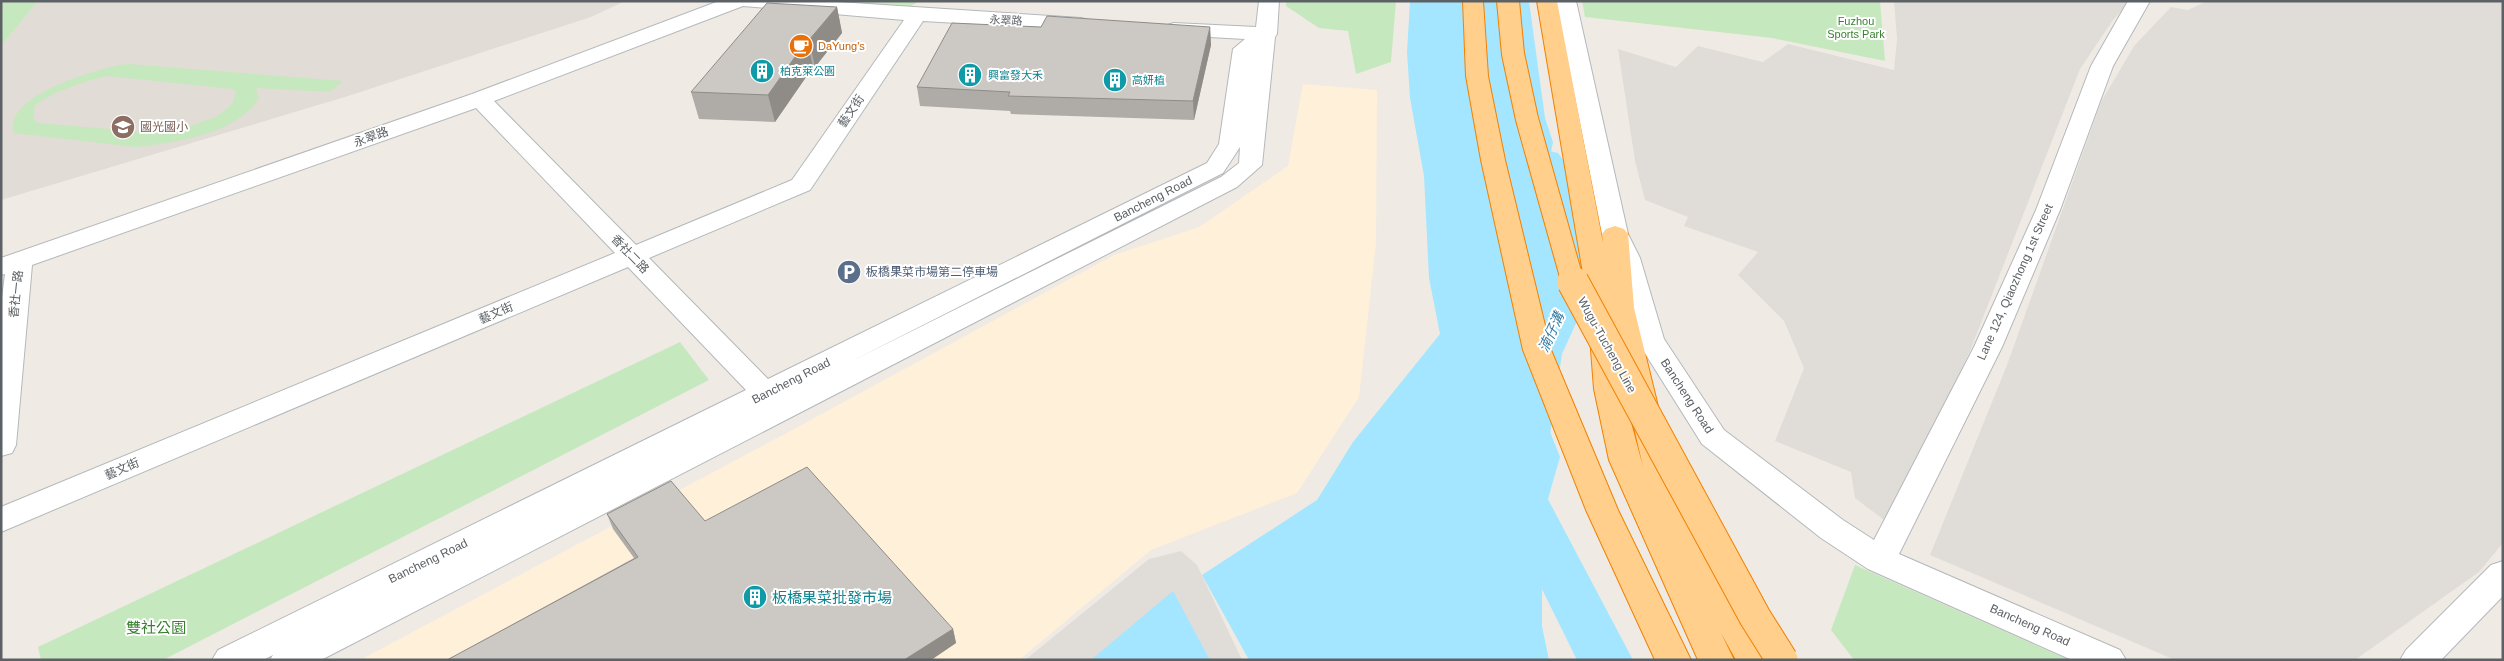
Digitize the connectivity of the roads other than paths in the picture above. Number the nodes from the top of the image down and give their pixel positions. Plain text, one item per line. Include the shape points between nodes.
1 (738, 1) edge
2 (746, 1) edge
3 (1270, 1) edge
4 (1473, 1) edge
5 (1508, 1) edge
6 (1547, 1) edge
7 (1566, 1) edge
8 (2140, 1) edge
9 (917, 15) junction
10 (1102, 26) edge
11 (1150, 28) edge
12 (1267, 34) junction
13 (480, 98) junction
14 (1615, 234) junction
15 (632, 256) junction
16 (10, 265) edge
17 (773, 402) junction
18 (1, 445) edge
19 (1, 520) edge
20 (1880, 560) junction
21 (2503, 574) edge
22 (230, 660) edge
23 (288, 660) edge
24 (1673, 660) edge
25 (1716, 660) edge
26 (1755, 660) edge
27 (1782, 660) edge
28 (2108, 660) edge
29 (2418, 660) edge

1 - 13 street, 永翠路
2 - 9 street, 永翠路
3 - 12 street, Bancheng Road
4 - 24 highway via 1477,76 1537,350 1602,510
5 - 27 highway, Wugu-Tucheng Line, bridge via 1513,54 1527,119 1574,286 1755,617
6 - 25 highway via 1600,297 1608,389 1624,460
7 - 14 street, Bancheng Road
8 - 20 street, Lane 124, Qiaozhong 1st Street via 2102,66 2048,210 1988,347
9 - 10 street, 永翠路
9 - 15 street, 藝文街 via 801,185
11 - 12 street
12 - 17 street, Bancheng Road via 1250,165 1229,182
13 - 15 street, 香社二路
13 - 16 street, 永翠路
14 - 20 street, Bancheng Road via 1626,258 1650,339 1713,437 1832,529
14 - 26 highway via 1622,308 1660,476
15 - 17 street, 香社二路
15 - 19 street, 藝文街
16 - 18 street, 香社一路
17 - 22 street, Bancheng Road
17 - 23 street, Bancheng Road
20 - 28 street, Bancheng Road
21 - 29 street

